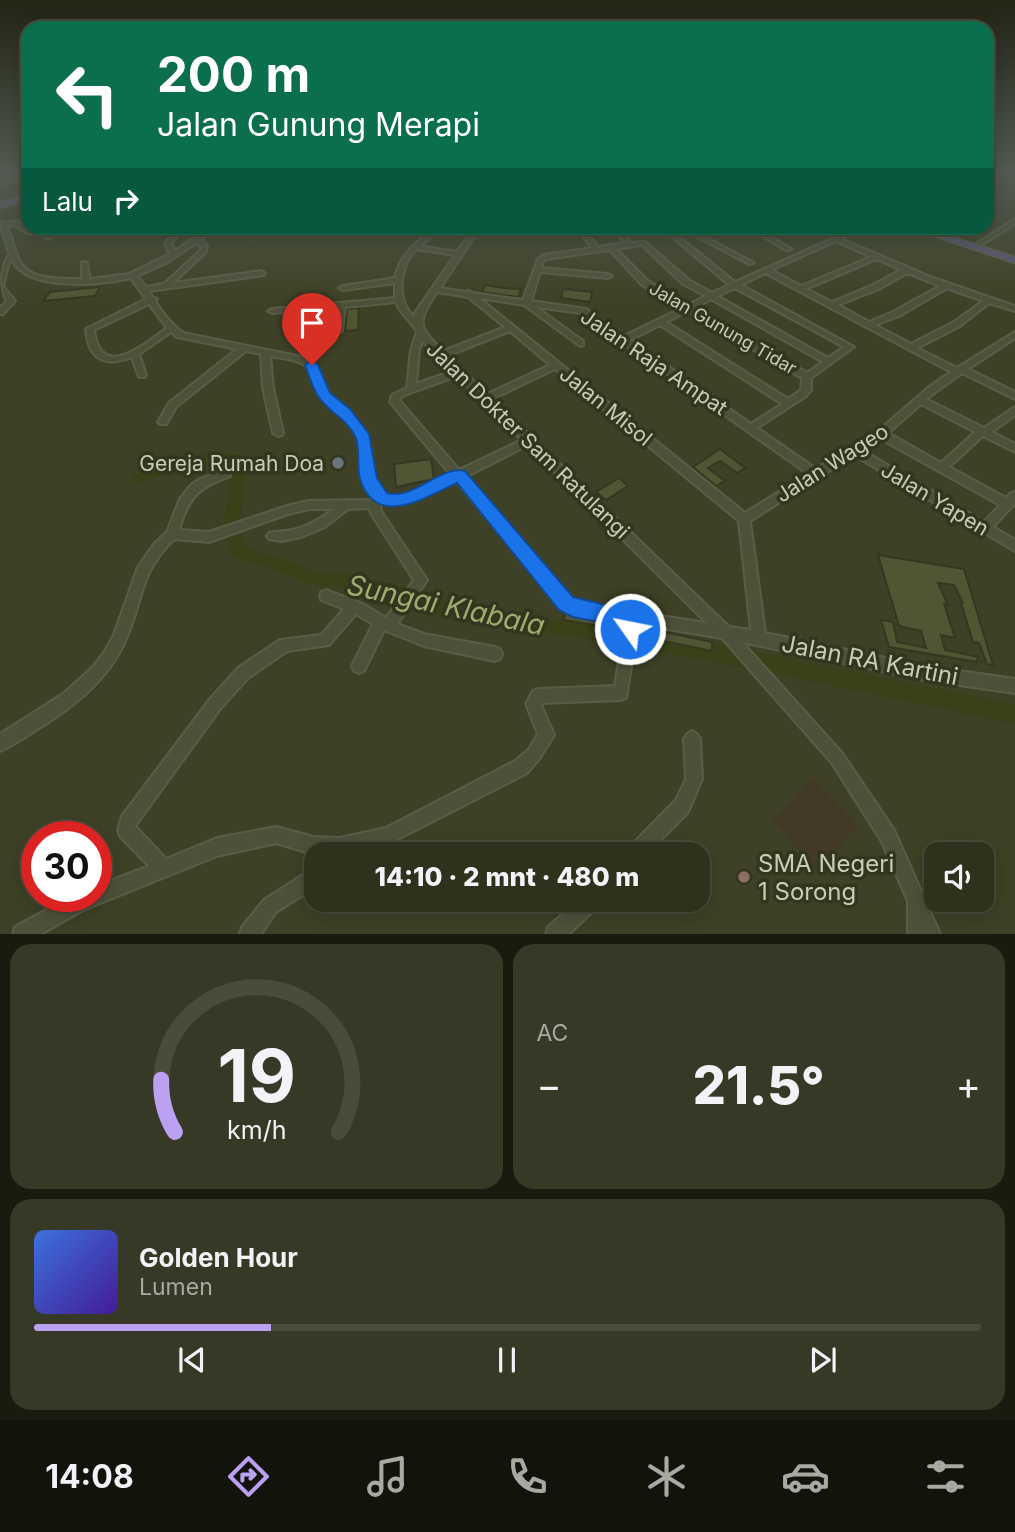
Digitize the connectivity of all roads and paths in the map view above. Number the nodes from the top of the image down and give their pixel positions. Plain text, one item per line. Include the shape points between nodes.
1 (1015, 221) edge
2 (1, 224) edge
3 (21, 227) edge
4 (994, 234) edge
5 (174, 235) edge
6 (202, 235) edge
7 (430, 235) edge
8 (472, 235) edge
9 (585, 235) edge
10 (622, 235) edge
11 (674, 235) edge
12 (697, 235) edge
13 (763, 235) edge
14 (848, 235) edge
15 (938, 235) edge
16 (950, 235) edge
17 (993, 235) edge
18 (9, 240) junction
19 (196, 240) junction
20 (838, 240) junction
21 (0, 242) edge
22 (630, 244) junction
23 (979, 244) junction
24 (415, 247) junction
25 (611, 247) junction
26 (788, 249) dead end
27 (597, 250) junction
28 (173, 254) junction
29 (458, 254) junction
30 (876, 257) junction
31 (1015, 258) edge
32 (7, 259) edge
33 (84, 263) dead end
34 (751, 263) dead end
35 (537, 270) junction
36 (906, 270) junction
37 (765, 271) junction
38 (261, 273) dead end
39 (132, 275) junction
40 (608, 276) dead end
41 (86, 279) junction
42 (398, 280) junction
43 (167, 285) junction
44 (735, 285) junction
45 (0, 286) edge
46 (945, 286) junction
47 (343, 288) dead end
48 (146, 289) junction
49 (800, 289) junction
50 (436, 290) junction
51 (468, 293) junction
52 (713, 296) junction
53 (153, 299) junction
54 (398, 300) junction
55 (525, 300) junction
56 (987, 301) junction
57 (341, 304) junction
58 (832, 305) junction
59 (688, 307) junction
60 (1015, 309) edge
61 (272, 311) dead end
62 (0, 312) edge
63 (661, 321) junction
64 (868, 324) junction
65 (511, 328) junction
66 (171, 329) junction
67 (419, 329) junction
68 (338, 331) dead end
69 (1015, 334) edge
70 (625, 339) junction
71 (580, 343) dead end
72 (912, 347) junction
73 (243, 349) junction
74 (134, 352) junction
75 (265, 354) junction
76 (442, 355) junction
77 (827, 361) junction
78 (556, 365) junction
79 (959, 370) junction
80 (459, 372) junction
81 (142, 375) dead end
82 (807, 377) junction
83 (411, 389) junction
84 (1015, 396) edge
85 (487, 397) junction
86 (919, 400) junction
87 (789, 404) junction
88 (1015, 410) edge
89 (163, 422) dead end
90 (751, 428) junction
91 (983, 432) junction
92 (278, 433) dead end
93 (881, 434) junction
94 (530, 440) junction
95 (1015, 448) edge
96 (855, 451) junction
97 (942, 468) junction
98 (226, 473) dead end
99 (814, 473) junction
100 (459, 475) junction
101 (1011, 500) edge
102 (377, 501) junction
103 (344, 506) junction
104 (744, 519) junction
105 (986, 528) junction
106 (172, 534) junction
107 (273, 536) dead end
108 (1015, 546) edge
109 (326, 596) dead end
110 (354, 607) junction
111 (385, 624) junction
112 (631, 624) junction
113 (724, 632) junction
114 (759, 638) junction
115 (495, 654) dead end
116 (359, 666) dead end
117 (1015, 686) edge
118 (692, 739) dead end
119 (0, 743) edge
120 (367, 842) edge
121 (647, 842) edge
122 (304, 843) edge
123 (163, 868) junction
124 (304, 884) edge
125 (917, 901) junction
126 (579, 912) edge
127 (22, 933) edge
128 (249, 933) edge
129 (555, 933) edge
130 (917, 933) edge
131 (931, 933) edge

1 - 4 street
2 - 3 street
2 - 18 street
5 - 28 street via 167,244
6 - 19 street
7 - 24 street
8 - 29 street, Jalan Dokter Sam Ratulangi
9 - 27 street
10 - 22 street
11 - 44 street
12 - 34 street
13 - 26 street
14 - 20 street
15 - 31 highway
16 - 23 highway
17 - 23 street
18 - 21 street
18 - 32 street
19 - 28 street
19 - 43 street via 204,251
20 - 30 street
20 - 37 street
22 - 25 street
22 - 52 street via 646,245 687,282
23 - 31 highway
24 - 29 street
24 - 42 street via 399,267
25 - 27 street
25 - 59 street, Jalan Gunung Tidar via 645,283
27 - 35 street via 544,257
28 - 39 street
29 - 50 street, Jalan Dokter Sam Ratulangi
30 - 36 street
30 - 49 street
32 - 41 street via 31,276
32 - 45 street
33 - 41 street
35 - 40 street
35 - 55 street
36 - 46 street
36 - 58 street
37 - 44 street
37 - 49 street
38 - 43 street
39 - 41 street
39 - 48 street
42 - 47 street
42 - 54 street
43 - 48 street
44 - 52 street
44 - 77 street via 850,347
45 - 62 street via 11,301
46 - 56 street
46 - 64 street
48 - 53 street
49 - 58 street
50 - 51 street, Jalan Raja Ampat
50 - 67 street, Jalan Dokter Sam Ratulangi via 419,313
51 - 55 street, Jalan Raja Ampat
51 - 65 street, Jalan Misol
52 - 59 street
52 - 77 street
53 - 66 street
53 - 74 street via 89,331 96,352 105,360
54 - 57 street
54 - 67 street
55 - 70 street, Jalan Raja Ampat via 583,311
55 - 71 street
56 - 60 street
56 - 72 street via 957,324
57 - 61 street
57 - 68 street
58 - 64 street
59 - 63 street
59 - 82 street, Jalan Gunung Tidar
63 - 70 street
63 - 87 street
64 - 72 street
65 - 76 street
65 - 78 street, Jalan Misol
66 - 73 street via 190,338
66 - 74 street
67 - 76 street, Jalan Dokter Sam Ratulangi
67 - 83 street
69 - 79 street, Jalan Wageo
70 - 90 street, Jalan Raja Ampat
72 - 79 street
73 - 75 street
73 - 89 street via 172,405
74 - 81 street
75 - 92 street
75 - 102 street via 312,365 324,396 345,412 362,434
76 - 80 street, Jalan Dokter Sam Ratulangi
77 - 82 street
78 - 85 street
78 - 104 street, Jalan Misol
79 - 84 street
79 - 86 street, Jalan Wageo
80 - 83 street
80 - 85 street, Jalan Dokter Sam Ratulangi
82 - 87 street via 806,390
83 - 100 street, Jalan RA Kartini via 397,395 395,402
85 - 94 street, Jalan Dokter Sam Ratulangi
86 - 91 street
86 - 93 street, Jalan Wageo
87 - 90 street
88 - 91 street
90 - 99 street, Jalan Raja Ampat
91 - 95 street
91 - 97 street
93 - 96 street, Jalan Wageo
93 - 97 street
94 - 100 street
94 - 113 street, Jalan Dokter Sam Ratulangi
96 - 99 street, Jalan Wageo
96 - 105 street, Jalan Yapen
97 - 101 street
98 - 106 street via 201,482 184,499
99 - 104 street, Jalan Wageo
100 - 102 street via 402,500
100 - 112 street, Jalan RA Kartini via 566,604
101 - 105 street
102 - 103 street
102 - 111 street via 376,512 421,580
103 - 106 street via 322,504 287,510 209,537
103 - 107 street via 305,529
104 - 114 street
105 - 108 street, Jalan Yapen
106 - 119 street via 155,549 137,579 120,637 96,674 58,708
109 - 110 street
110 - 111 street
110 - 123 street via 324,641 285,645 238,678 128,822 125,830 131,838
111 - 115 street via 424,640
111 - 116 street
112 - 113 street, Jalan RA Kartini
112 - 120 street via 621,693 535,698 533,704 546,734 521,766 388,836
113 - 114 street, Jalan RA Kartini
113 - 125 street, Jalan Dokter Sam Ratulangi via 837,758 888,836
114 - 117 street, Jalan RA Kartini via 924,673
118 - 121 street via 694,779 682,806
122 - 123 street via 276,835 217,847
123 - 127 street via 76,903
124 - 128 street via 270,906
125 - 130 street
125 - 131 street, Jalan Dokter Sam Ratulangi
126 - 129 street

